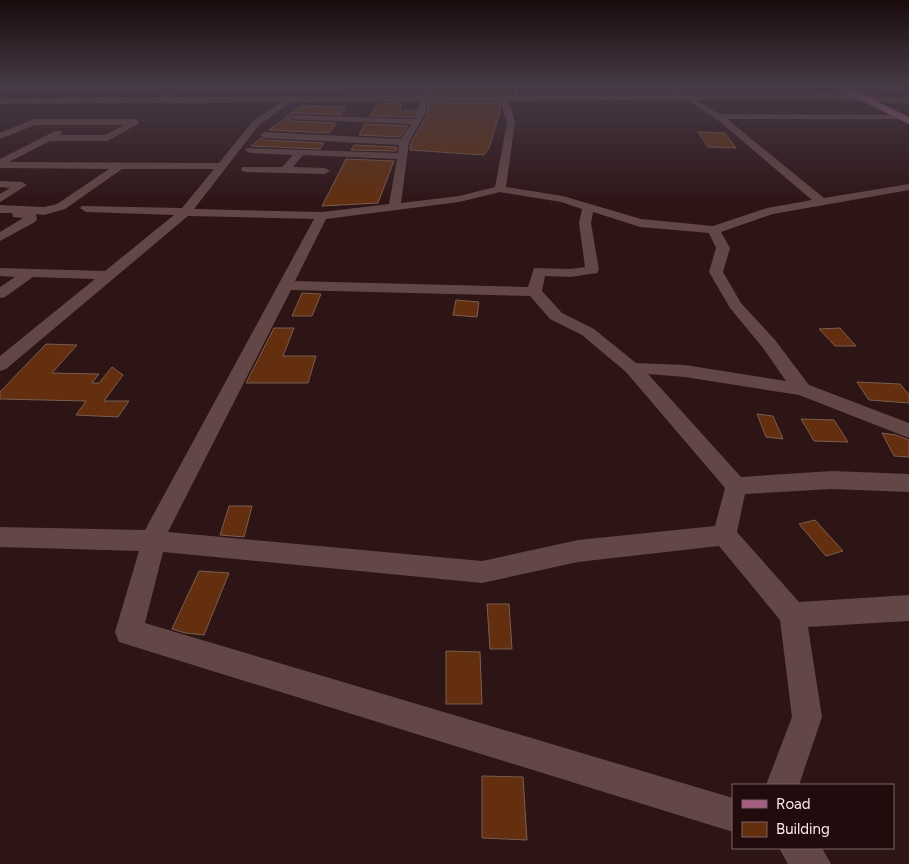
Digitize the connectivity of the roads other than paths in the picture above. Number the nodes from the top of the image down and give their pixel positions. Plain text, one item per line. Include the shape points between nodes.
1 (20, 126) edge
2 (43, 126) edge
3 (70, 126) edge
4 (98, 126) edge
5 (128, 126) edge
6 (253, 126) edge
7 (320, 126) edge
8 (348, 126) edge
9 (414, 126) edge
10 (510, 126) edge
11 (729, 126) edge
12 (264, 135) dead end
13 (0, 136) edge
14 (307, 137) junction
15 (47, 138) junction
16 (77, 138) junction
17 (336, 138) junction
18 (18, 139) dead end
19 (404, 142) junction
20 (250, 150) dead end
21 (300, 152) junction
22 (16, 155) junction
23 (403, 156) junction
24 (0, 164) edge
25 (23, 165) junction
26 (70, 165) junction
27 (119, 166) junction
28 (222, 166) junction
29 (246, 169) dead end
30 (286, 170) junction
31 (325, 171) dead end
32 (0, 178) edge
33 (0, 184) edge
34 (909, 187) edge
35 (500, 189) junction
36 (0, 199) edge
37 (821, 202) junction
38 (588, 206) junction
39 (86, 208) dead end
40 (394, 208) junction
41 (0, 209) edge
42 (185, 212) junction
43 (0, 213) edge
44 (322, 216) junction
45 (714, 230) junction
46 (3, 234) edge
47 (0, 272) edge
48 (30, 273) junction
49 (108, 275) junction
50 (285, 286) junction
51 (534, 292) junction
52 (0, 294) edge
53 (0, 365) edge
54 (632, 368) junction
55 (802, 389) junction
56 (909, 431) edge
57 (909, 483) edge
58 (736, 486) junction
59 (724, 535) junction
60 (0, 537) edge
61 (154, 541) junction
62 (909, 608) edge
63 (792, 615) junction
64 (783, 784) edge
65 (732, 815) edge
66 (798, 849) edge
67 (813, 864) edge

1 - 13 street
2 - 18 street
3 - 15 street
4 - 16 street
5 - 16 street via 112,137
6 - 28 street
7 - 14 street
8 - 17 street
9 - 19 street
10 - 35 street
11 - 37 street
12 - 14 street
14 - 17 street
15 - 16 street
15 - 22 street
17 - 19 street
19 - 23 street
20 - 21 street
21 - 23 street
21 - 30 street
22 - 24 street
22 - 26 street via 84,156
23 - 40 street
24 - 25 street
25 - 26 street
25 - 32 street
26 - 27 street
27 - 28 street
27 - 41 street via 61,207 38,211
28 - 42 street
29 - 30 street
30 - 31 street
33 - 36 street via 22,185
34 - 37 street
35 - 38 street
35 - 40 street via 459,199
37 - 45 street via 771,211
38 - 45 street via 640,223
38 - 51 street via 585,223 592,270 539,272
39 - 42 street
40 - 44 street
42 - 44 street
42 - 49 street
43 - 46 street via 31,216 27,222
44 - 50 street
45 - 55 street via 723,248 716,272 735,305
47 - 48 street
48 - 49 street
48 - 52 street
49 - 53 street
50 - 51 street
50 - 61 street via 157,529
51 - 54 street via 556,316 588,332
54 - 55 street via 685,372
54 - 58 street
55 - 56 street
57 - 58 street via 832,480
58 - 59 street
59 - 61 street via 578,551 482,572
59 - 63 street
60 - 61 street
61 - 65 street via 129,632
62 - 63 street
63 - 64 street via 807,717
66 - 67 street

